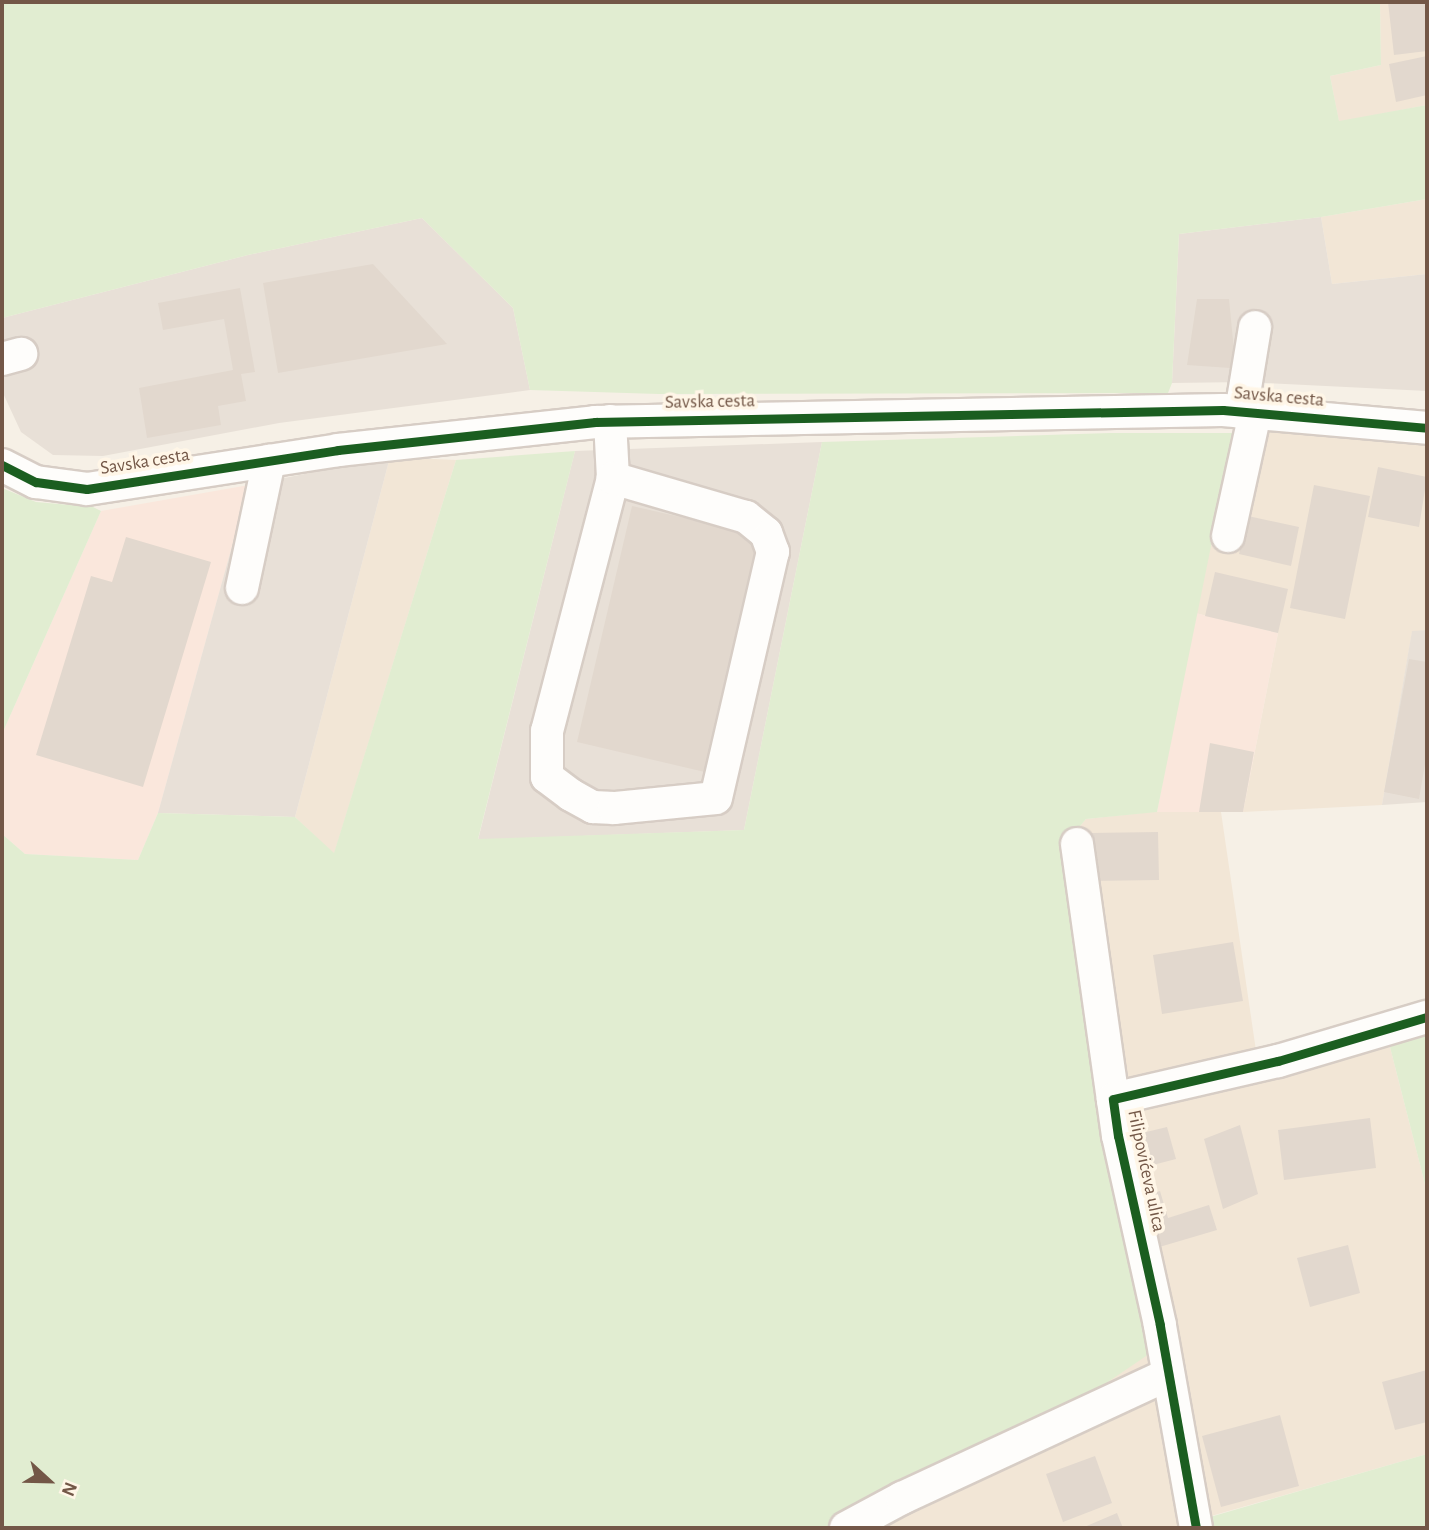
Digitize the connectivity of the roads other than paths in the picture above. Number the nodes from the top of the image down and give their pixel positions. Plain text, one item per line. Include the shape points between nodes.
1 (1255, 327) dead end
2 (1248, 412) junction
3 (610, 421) junction
4 (1427, 428) edge
5 (269, 461) junction
6 (2, 466) edge
7 (613, 478) junction
8 (1228, 536) dead end
9 (242, 588) dead end
10 (1077, 844) dead end
11 (1427, 1017) edge
12 (1113, 1099) junction
13 (1167, 1376) junction
14 (846, 1528) edge
15 (1196, 1528) edge

1 - 2 street
2 - 3 street, Savska cesta
2 - 4 street, Savska cesta
2 - 8 street
3 - 5 street, Savska cesta
3 - 7 street
5 - 6 street, Savska cesta via 87,489 36,482
5 - 9 street
7 - 7 street via 547,731 547,777 593,807 716,798 773,552 766,533 746,517
10 - 12 street, Filipovićeva ulica
11 - 12 street, Filipovićeva ulica via 1278,1061
12 - 13 street, Filipovićeva ulica
13 - 14 street
13 - 15 street, Filipovićeva ulica

